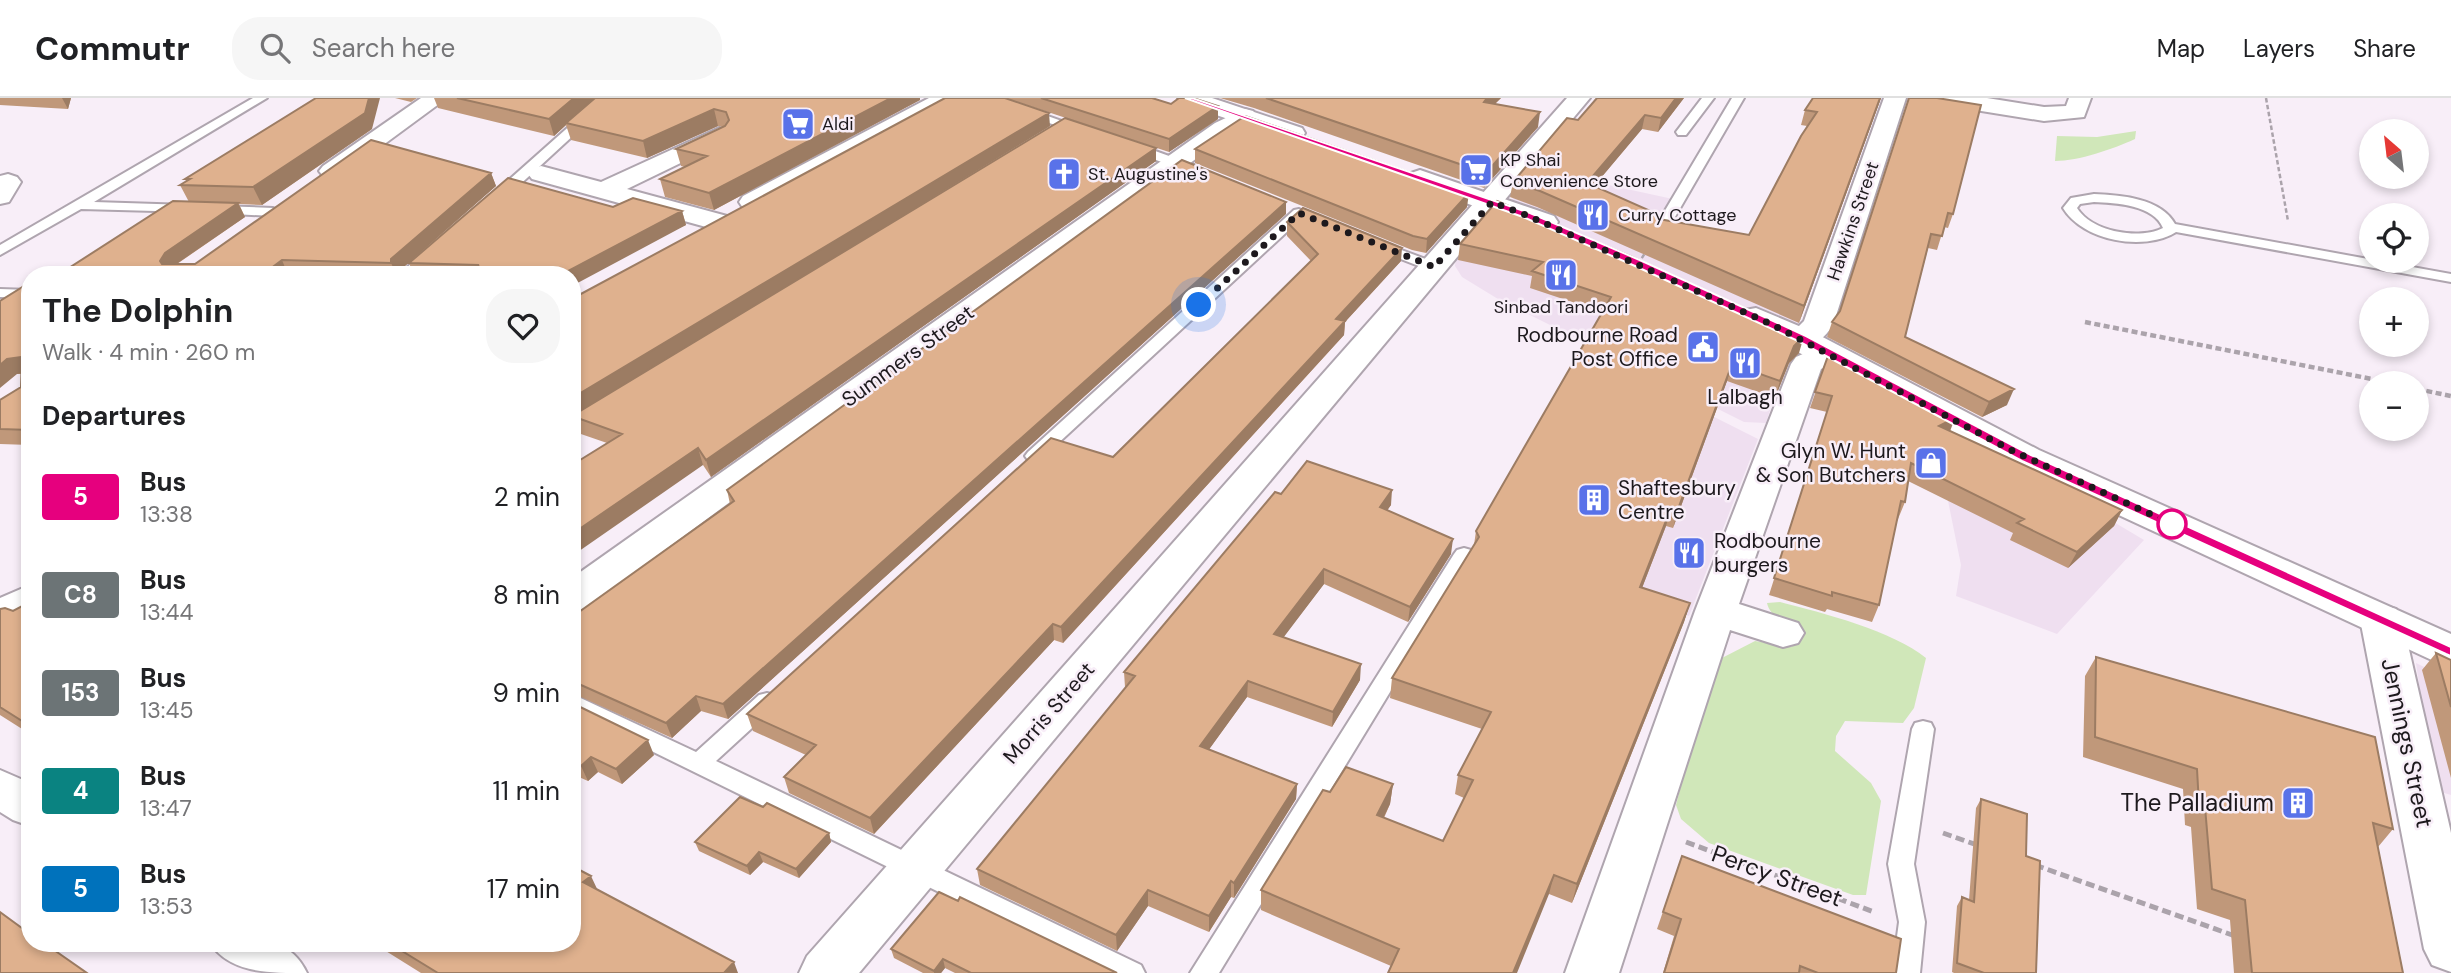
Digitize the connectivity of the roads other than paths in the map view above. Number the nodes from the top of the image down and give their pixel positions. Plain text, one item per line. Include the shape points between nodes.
1 (261, 98) edge
2 (436, 98) edge
3 (608, 98) edge
4 (946, 98) edge
5 (986, 98) edge
6 (1189, 98) edge
7 (1579, 98) edge
8 (1708, 98) edge
9 (1738, 98) edge
10 (1944, 98) edge
11 (2080, 98) edge
12 (1901, 99) edge
13 (1245, 116) junction
14 (1682, 132) dead end
15 (1090, 133) edge
16 (719, 135) edge
17 (1115, 141) edge
18 (1323, 144) edge
19 (1188, 167) junction
20 (1388, 167) edge
21 (541, 174) dead end
22 (317, 182) edge
23 (603, 191) junction
24 (295, 197) edge
25 (1492, 202) junction
26 (78, 205) junction
27 (484, 208) edge
28 (273, 212) junction
29 (1299, 213) edge
30 (717, 222) junction
31 (2171, 226) junction
32 (1661, 229) edge
33 (240, 236) edge
34 (1576, 236) edge
35 (1362, 239) edge
36 (445, 241) edge
37 (681, 241) edge
38 (0, 251) edge
39 (416, 266) edge
40 (1434, 267) junction
41 (2451, 278) edge
42 (0, 293) edge
43 (21, 294) edge
44 (1729, 305) edge
45 (1815, 346) junction
46 (1025, 465) edge
47 (1464, 554) dead end
48 (581, 592) edge
49 (21, 604) edge
50 (0, 615) edge
51 (2381, 619) junction
52 (1710, 629) junction
53 (1783, 633) dead end
54 (2451, 651) edge
55 (780, 688) edge
56 (581, 706) edge
57 (1923, 729) dead end
58 (699, 763) junction
59 (0, 788) edge
60 (21, 801) edge
61 (915, 869) junction
62 (2451, 949) edge
63 (249, 952) edge
64 (279, 973) edge
65 (826, 973) edge
66 (1131, 973) edge
67 (1204, 973) edge
68 (1592, 973) edge
69 (1906, 973) edge

1 - 26 lane
2 - 22 street
3 - 27 lane
4 - 30 street
5 - 15 lane via 1059,129
6 - 13 street
7 - 25 street, Morris Street
8 - 14 lane
9 - 32 lane
10 - 11 street via 2056,116 2076,112
12 - 45 street, Hawkins Street via 1818,325
13 - 18 street
13 - 19 street, Summers Street
16 - 23 street
17 - 19 lane
19 - 48 street, Summers Street
20 - 25 street
21 - 23 street
23 - 30 street
24 - 28 street
25 - 34 street
25 - 40 street, Morris Street
26 - 28 lane
26 - 38 lane
28 - 33 street
29 - 46 lane
30 - 37 street
31 - 31 lane via 2154,237 2117,235 2082,222 2070,208 2087,198 2123,201 2160,214
31 - 41 lane
35 - 40 lane
36 - 39 lane
40 - 61 street, Morris Street via 1279,455
42 - 43 lane
44 - 45 street
45 - 51 street via 2026,458
45 - 52 street
47 - 67 lane
49 - 50 street
51 - 54 street
51 - 62 street, Jennings Street
52 - 53 street
52 - 68 street
55 - 58 lane
56 - 58 lane
57 - 69 lane via 1901,864 1912,926
58 - 61 lane
59 - 60 street
61 - 65 street, Morris Street
61 - 66 lane
63 - 64 street

